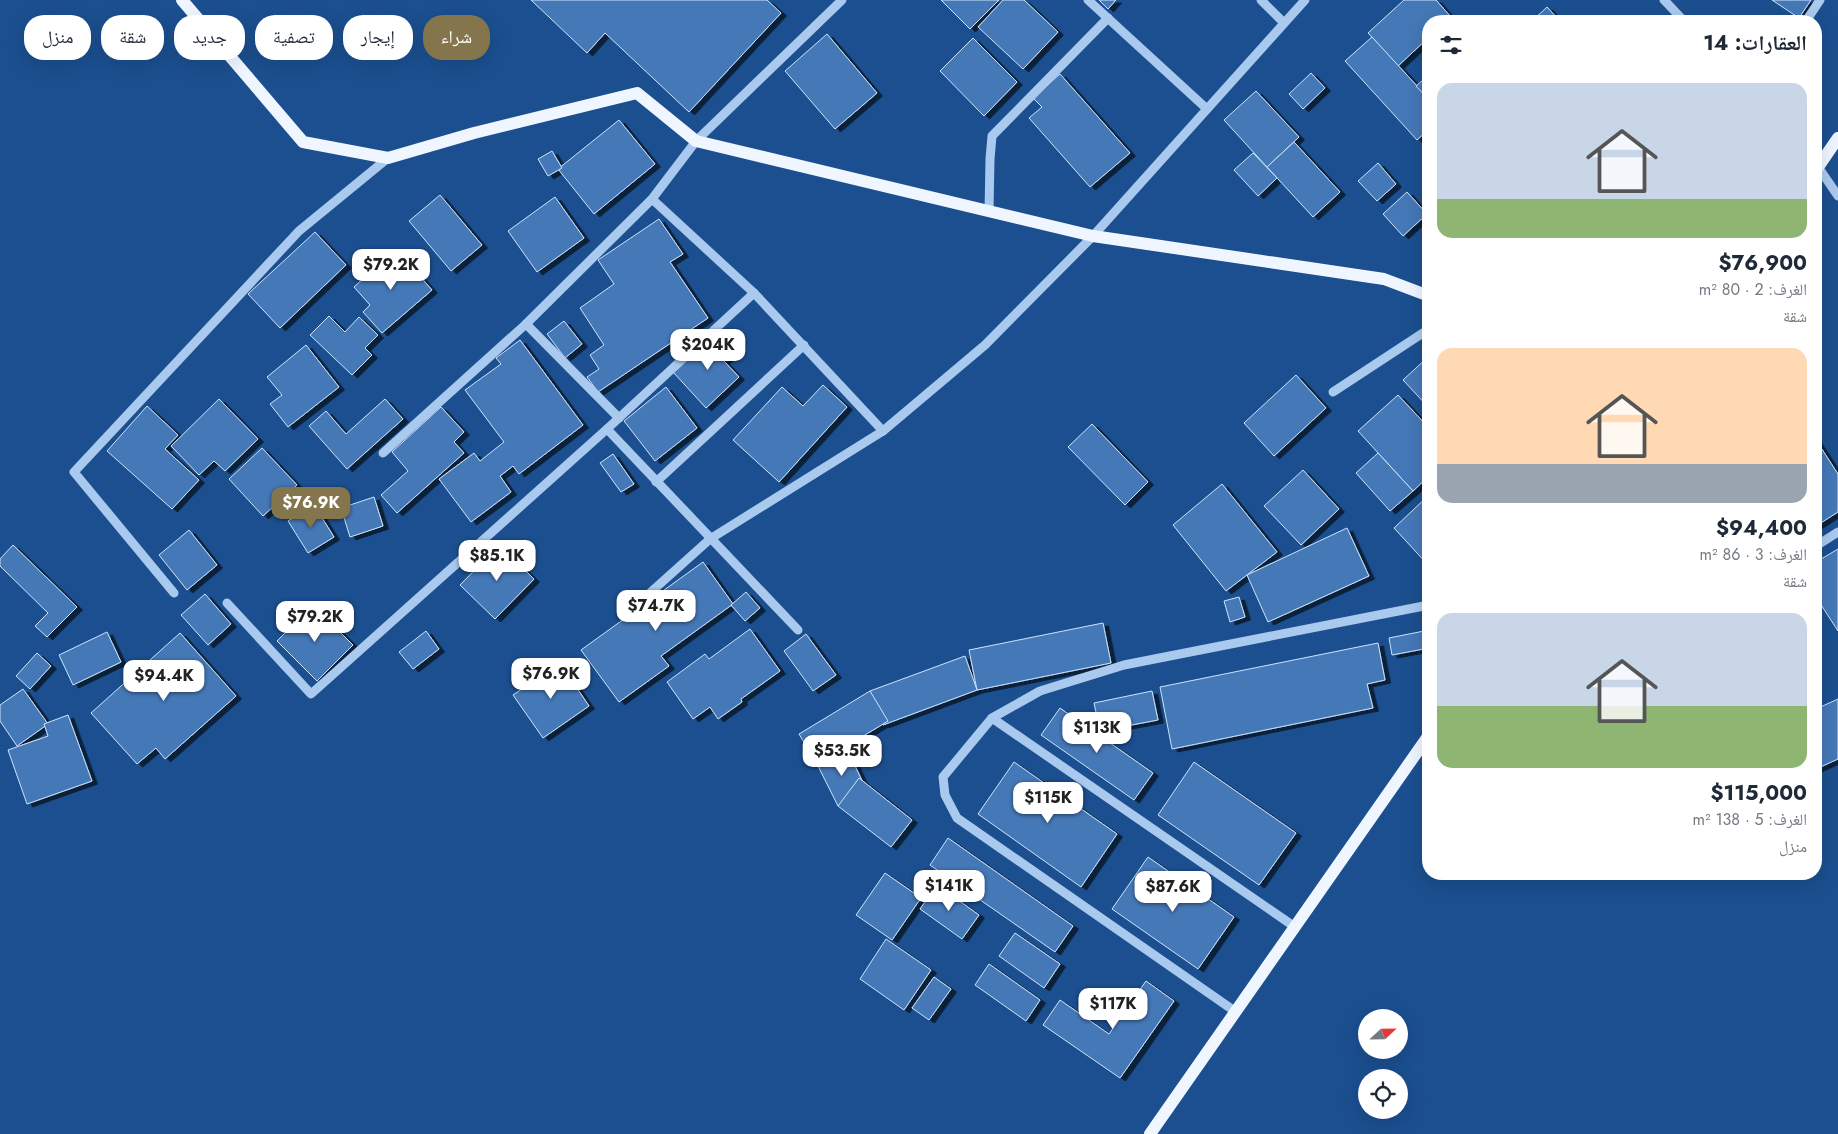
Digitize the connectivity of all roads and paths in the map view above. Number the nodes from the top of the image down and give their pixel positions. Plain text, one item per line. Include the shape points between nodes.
1 (182, 0) edge
2 (842, 0) edge
3 (1088, 0) edge
4 (1261, 0) edge
5 (1305, 0) edge
6 (1664, 0) edge
7 (1820, 0) edge
8 (1678, 15) edge
9 (1810, 15) edge
10 (1108, 18) junction
11 (1284, 24) junction
12 (1207, 109) junction
13 (1838, 138) edge
14 (696, 141) junction
15 (388, 158) junction
16 (1822, 160) edge
17 (1822, 174) edge
18 (1838, 196) edge
19 (652, 199) junction
20 (989, 211) junction
21 (1093, 236) junction
22 (754, 293) junction
23 (1422, 293) edge
24 (526, 324) junction
25 (1422, 334) edge
26 (804, 345) junction
27 (1333, 392) dead end
28 (619, 418) junction
29 (607, 429) junction
30 (883, 431) junction
31 (383, 453) dead end
32 (656, 482) junction
33 (1838, 532) edge
34 (710, 539) junction
35 (1822, 542) edge
36 (174, 593) dead end
37 (227, 603) dead end
38 (1422, 606) edge
39 (632, 609) dead end
40 (798, 630) dead end
41 (992, 718) junction
42 (1422, 746) edge
43 (1295, 927) junction
44 (1236, 1012) junction
45 (1150, 1134) edge

1 - 15 main road via 303,142
2 - 14 street
3 - 10 street
4 - 11 street
5 - 11 street
6 - 8 street
7 - 9 street
10 - 12 street
10 - 20 street via 992,136
11 - 12 street
12 - 21 street
13 - 16 main road
14 - 15 main road via 637,94 474,133
14 - 19 street
14 - 20 main road
15 - 36 street via 299,231 74,472
17 - 18 street
19 - 22 street
19 - 24 street
20 - 21 main road
21 - 23 main road via 1384,279
21 - 30 street via 985,345
22 - 26 street
22 - 28 street
24 - 28 street
24 - 31 street
25 - 27 street
26 - 30 street
26 - 32 street
28 - 29 street
29 - 32 street
29 - 37 street via 311,694
30 - 34 street
32 - 34 street
33 - 35 street
34 - 39 street
34 - 40 street
38 - 41 street via 1124,665 1040,691
41 - 43 street
41 - 44 street via 943,777 945,796 957,818
42 - 43 main road
43 - 44 main road
44 - 45 main road

